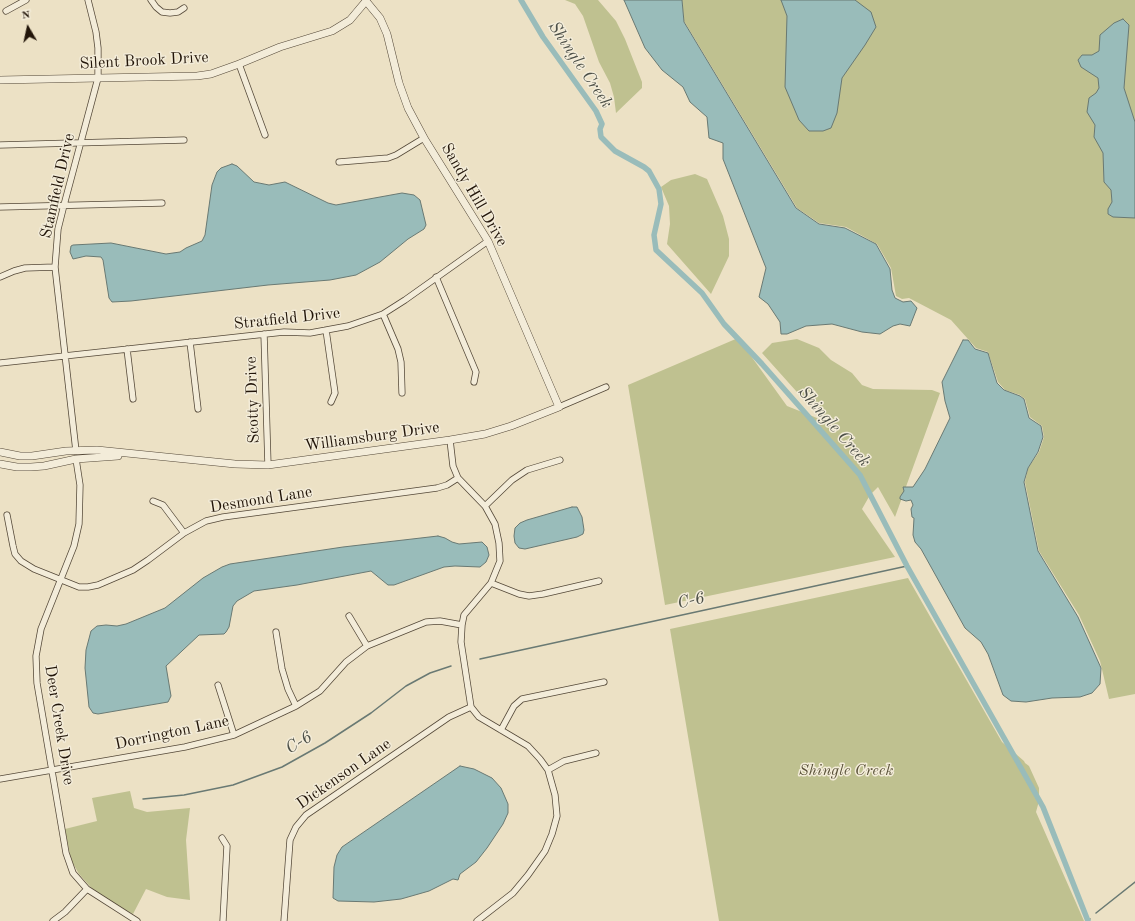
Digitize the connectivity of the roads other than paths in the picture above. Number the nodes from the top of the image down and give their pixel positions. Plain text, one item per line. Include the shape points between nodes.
1 (26, 0) edge
2 (88, 0) edge
3 (151, 0) edge
4 (366, 1) edge
5 (184, 8) dead end
6 (6, 11) dead end
7 (240, 64) junction
8 (98, 78) junction
9 (0, 80) edge
10 (265, 136) dead end
11 (424, 138) junction
12 (184, 140) dead end
13 (81, 142) junction
14 (0, 145) edge
15 (339, 162) dead end
16 (162, 203) dead end
17 (64, 205) junction
18 (0, 207) edge
19 (488, 241) junction
20 (55, 267) junction
21 (0, 277) edge
22 (436, 277) junction
23 (383, 314) junction
24 (326, 330) junction
25 (264, 334) junction
26 (190, 342) junction
27 (127, 349) junction
28 (65, 356) junction
29 (0, 363) edge
30 (474, 382) dead end
31 (606, 387) dead end
32 (402, 393) dead end
33 (132, 399) dead end
34 (331, 402) dead end
35 (559, 407) junction
36 (198, 409) dead end
37 (450, 440) junction
38 (76, 451) junction
39 (0, 452) edge
40 (132, 455) junction
41 (76, 459) junction
42 (560, 460) dead end
43 (0, 464) edge
44 (268, 464) junction
45 (458, 478) junction
46 (153, 501) dead end
47 (485, 506) junction
48 (7, 515) dead end
49 (184, 533) junction
50 (61, 579) junction
51 (599, 581) dead end
52 (491, 583) junction
53 (350, 616) dead end
54 (462, 625) junction
55 (276, 632) dead end
56 (366, 646) junction
57 (604, 682) dead end
58 (218, 684) dead end
59 (296, 706) junction
60 (470, 707) junction
61 (501, 730) junction
62 (234, 735) junction
63 (596, 753) dead end
64 (52, 770) junction
65 (548, 770) junction
66 (0, 779) edge
67 (222, 838) dead end
68 (87, 889) junction
69 (53, 921) edge
70 (137, 921) edge
71 (223, 921) edge
72 (284, 921) edge
73 (477, 921) edge

1 - 6 street
2 - 8 street, Stamfield Drive via 96,32
3 - 5 street via 162,12 178,12
4 - 7 street, Silent Brook Drive via 344,25
4 - 11 street, Sandy Hill Drive via 380,18 403,95
7 - 8 street, Silent Brook Drive via 197,76
7 - 10 street
8 - 9 street, Silent Brook Drive
8 - 13 street, Stamfield Drive
11 - 15 street via 388,158
11 - 19 street, Sandy Hill Drive
12 - 13 street
13 - 14 street
13 - 17 street, Stamfield Drive
16 - 17 street
17 - 18 street
17 - 20 street, Stamfield Drive via 58,229
19 - 22 street, Stratfield Drive
19 - 35 street, Sandy Hill Drive
20 - 21 street via 25,268
20 - 28 street, Stamfield Drive
22 - 23 street, Stratfield Drive
22 - 30 street via 476,372
23 - 24 street, Stratfield Drive via 348,326
23 - 32 street via 398,349
24 - 25 street, Stratfield Drive
24 - 34 street via 335,393
25 - 26 street, Stratfield Drive
25 - 44 street, Scotty Drive
26 - 27 street, Stratfield Drive
26 - 36 street
27 - 28 street, Stratfield Drive
27 - 33 street
28 - 29 street, Stratfield Drive
28 - 38 street, Stamfield Drive
31 - 35 street, Williamsburg Drive
35 - 37 street, Williamsburg Drive via 485,434
37 - 44 street, Williamsburg Drive
37 - 45 street via 453,466
38 - 39 street, Williamsburg Drive via 32,456
38 - 40 street, Williamsburg Drive
40 - 41 street, Williamsburg Drive
40 - 44 street, Williamsburg Drive via 235,464
41 - 43 street, Williamsburg Drive via 31,467
41 - 50 street, Deer Creek Drive via 80,485 79,524 74,546
42 - 47 street via 528,470 512,480
45 - 47 street
45 - 49 street, Desmond Lane via 437,488 223,517 206,521
46 - 49 street via 163,504
47 - 52 street via 495,524 499,543 500,562
48 - 50 street, Desmond Lane via 15,554 34,569
49 - 50 street, Desmond Lane via 133,570 98,585 79,587
50 - 64 street, Deer Creek Drive via 41,629 36,656 37,683
51 - 52 street via 529,596
52 - 54 street via 464,615
53 - 56 street
54 - 56 street, Dorrington Lane via 440,621 426,622
54 - 60 street via 461,642
55 - 59 street via 282,669
56 - 59 street, Dorrington Lane via 346,662 320,691
57 - 61 street via 522,699 514,706
58 - 62 street
59 - 62 street, Dorrington Lane
60 - 61 street via 479,717
60 - 72 street, Dickenson Lane via 449,717 306,814 290,840
61 - 65 street via 528,746
62 - 64 street, Dorrington Lane via 186,747
63 - 65 street via 564,761
64 - 66 street, Dorrington Lane
64 - 68 street, Deer Creek Drive via 66,853 74,873
65 - 73 street via 555,795 557,816 545,851 513,893
67 - 71 street via 227,846
68 - 69 street via 74,904
68 - 70 street, Deer Creek Drive

